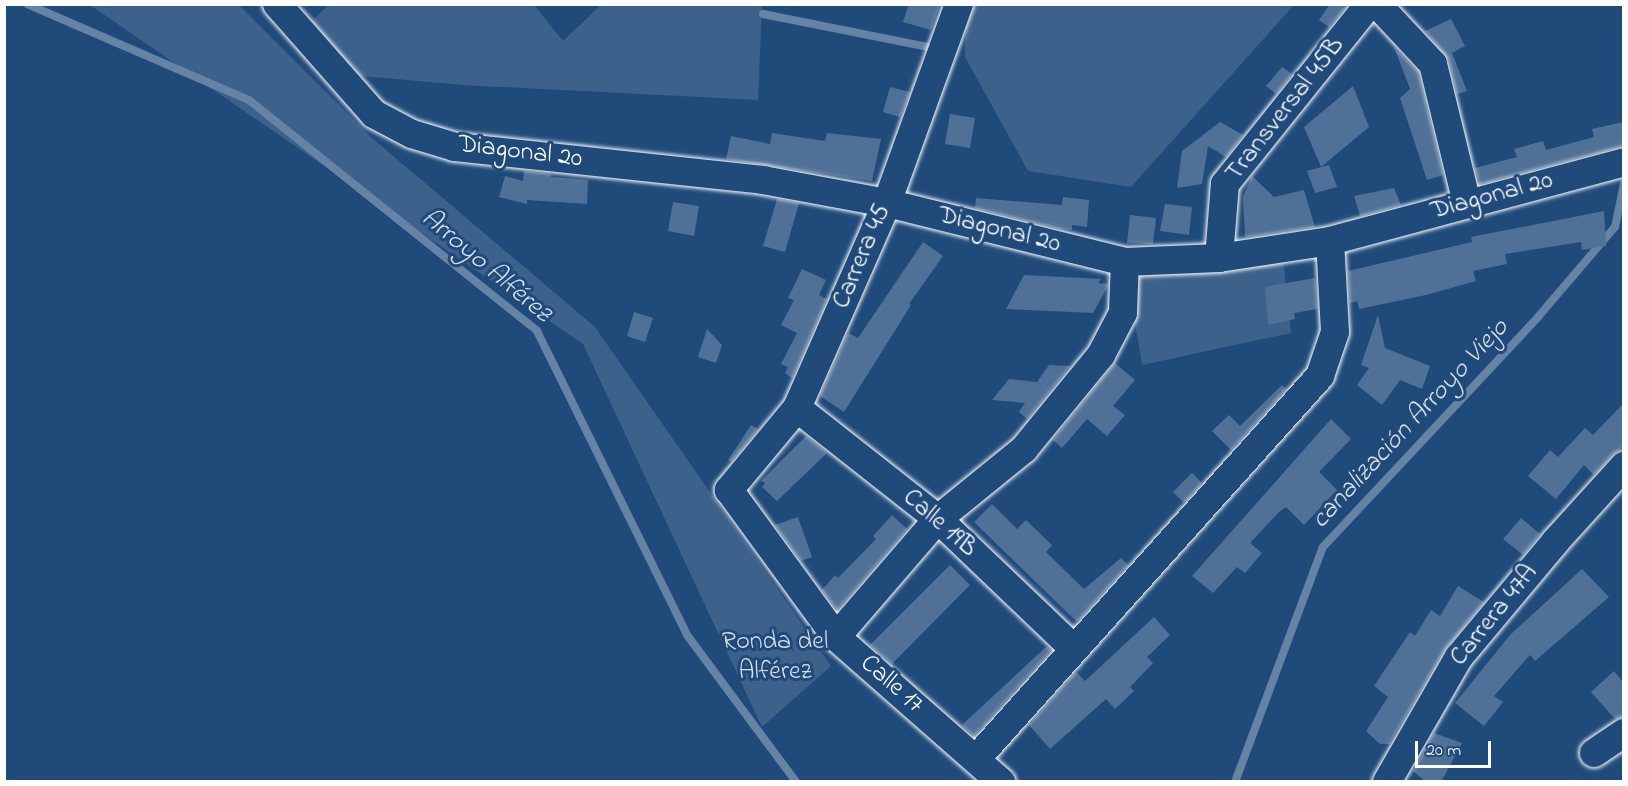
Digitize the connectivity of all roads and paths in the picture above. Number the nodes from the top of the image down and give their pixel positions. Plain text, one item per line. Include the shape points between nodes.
1 (277, 4) edge
2 (959, 4) edge
3 (1369, 4) edge
4 (1377, 4) edge
5 (1623, 162) edge
6 (887, 203) junction
7 (1467, 204) junction
8 (1330, 241) junction
9 (1219, 258) junction
10 (1125, 262) junction
11 (797, 408) junction
12 (1623, 466) edge
13 (729, 490) joint
14 (938, 519) junction
15 (836, 637) junction
16 (1074, 649) junction
17 (1623, 733) edge
18 (1594, 753) dead end
19 (976, 759) junction
20 (1001, 782) edge
21 (1387, 782) edge

1 - 6 street, Diagonal 20 via 374,114 412,134 455,147 763,180
2 - 6 street, Carrera 45
3 - 9 street, Transversal 45B via 1225,184
4 - 7 street via 1433,64
5 - 7 street, Diagonal 20
6 - 10 street, Diagonal 20
6 - 11 street, Carrera 45
7 - 8 street, Diagonal 20
8 - 9 street, Diagonal 20
8 - 16 street via 1335,332 1320,376
9 - 10 street, Diagonal 20
10 - 14 street via 1123,313 1101,355 1024,449
11 - 13 street, Carrera 45
11 - 14 street, Calle 19B
12 - 21 street, Carrera 47A via 1459,657
13 - 15 street, Calle 17
14 - 15 street
14 - 16 street, Calle 19B
15 - 19 street, Calle 17
16 - 19 street
17 - 18 street
19 - 20 street, Calle 17

